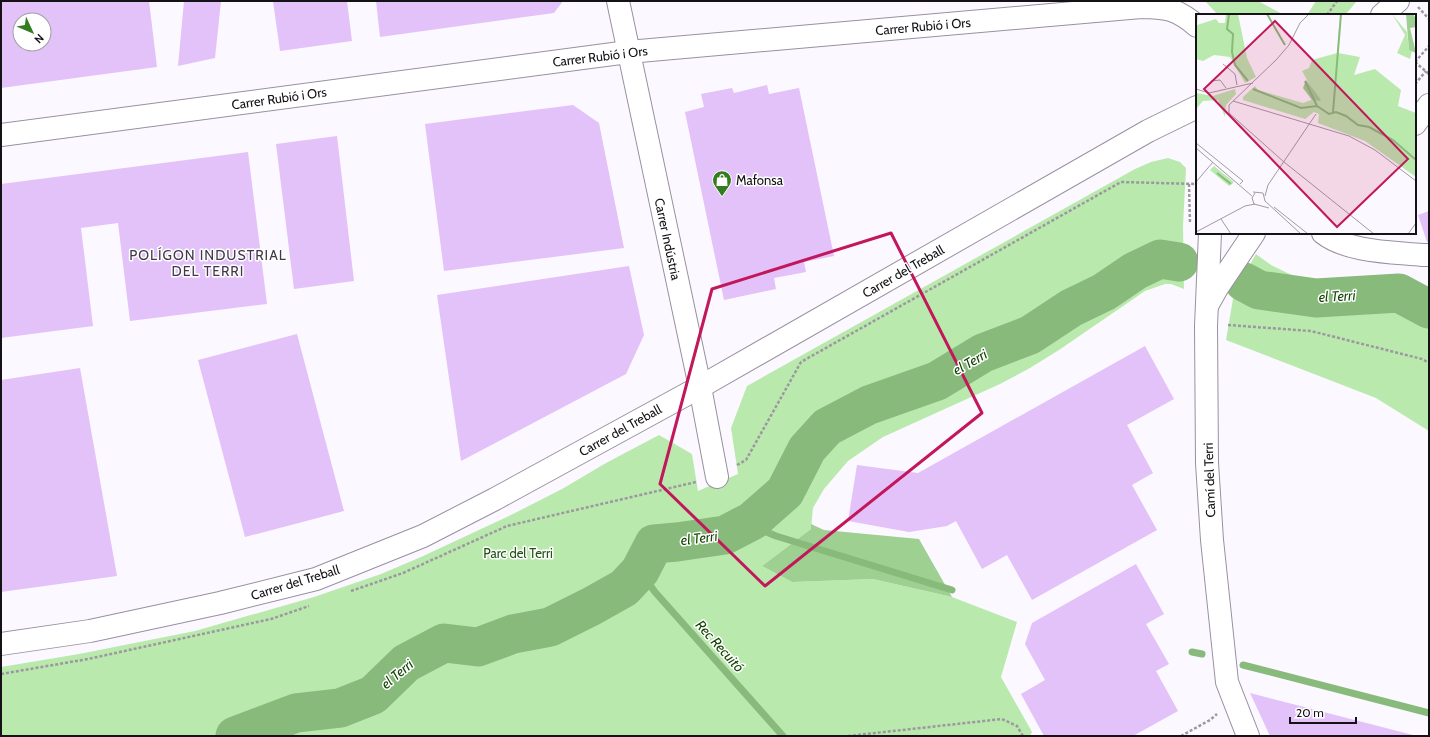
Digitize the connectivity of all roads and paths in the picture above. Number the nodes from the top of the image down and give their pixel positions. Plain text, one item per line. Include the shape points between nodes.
1 (618, 1) edge
2 (1337, 1) edge
3 (1408, 4) edge
4 (1328, 14) edge
5 (1384, 14) edge
6 (1429, 18) edge
7 (1196, 25) edge
8 (1429, 46) edge
9 (628, 52) junction
10 (1416, 61) edge
11 (1416, 63) edge
12 (1426, 71) junction
13 (1429, 74) edge
14 (1416, 83) edge
15 (1429, 105) edge
16 (1196, 107) edge
17 (1416, 123) edge
18 (1, 135) edge
19 (1189, 184) dead end
20 (1196, 184) edge
21 (1210, 234) edge
22 (1253, 234) edge
23 (1324, 234) edge
24 (1429, 255) edge
25 (1207, 316) junction
26 (1429, 363) edge
27 (700, 387) junction
28 (717, 477) dead end
29 (1, 644) edge
30 (1234, 700) junction
31 (848, 736) edge
32 (1022, 736) edge
33 (1181, 736) edge
34 (1248, 736) edge

1 - 9 street, Carrer Indústria
2 - 4 path
3 - 5 street
3 - 6 path
7 - 9 street, Carrer Rubió i Ors via 1177,11 1141,7
8 - 10 path
9 - 18 street, Carrer Rubió i Ors
9 - 27 street, Carrer Indústria
11 - 12 path
12 - 13 path
12 - 14 path
15 - 17 street
16 - 27 street, Carrer del Treball via 1148,131
19 - 20 path
21 - 25 street
22 - 25 street, Camí del Terri via 1217,288
23 - 24 street via 1352,247
25 - 26 path via 1226,325 1311,331 1422,359
25 - 30 street, Camí del Terri via 1207,463 1212,540 1227,682
27 - 28 street, Carrer Indústria
27 - 29 street, Carrer del Treball via 423,536 316,579 220,603 97,629
30 - 33 path via 1210,720
30 - 34 street, Camí del Terri
31 - 32 path via 1002,719 1017,726

